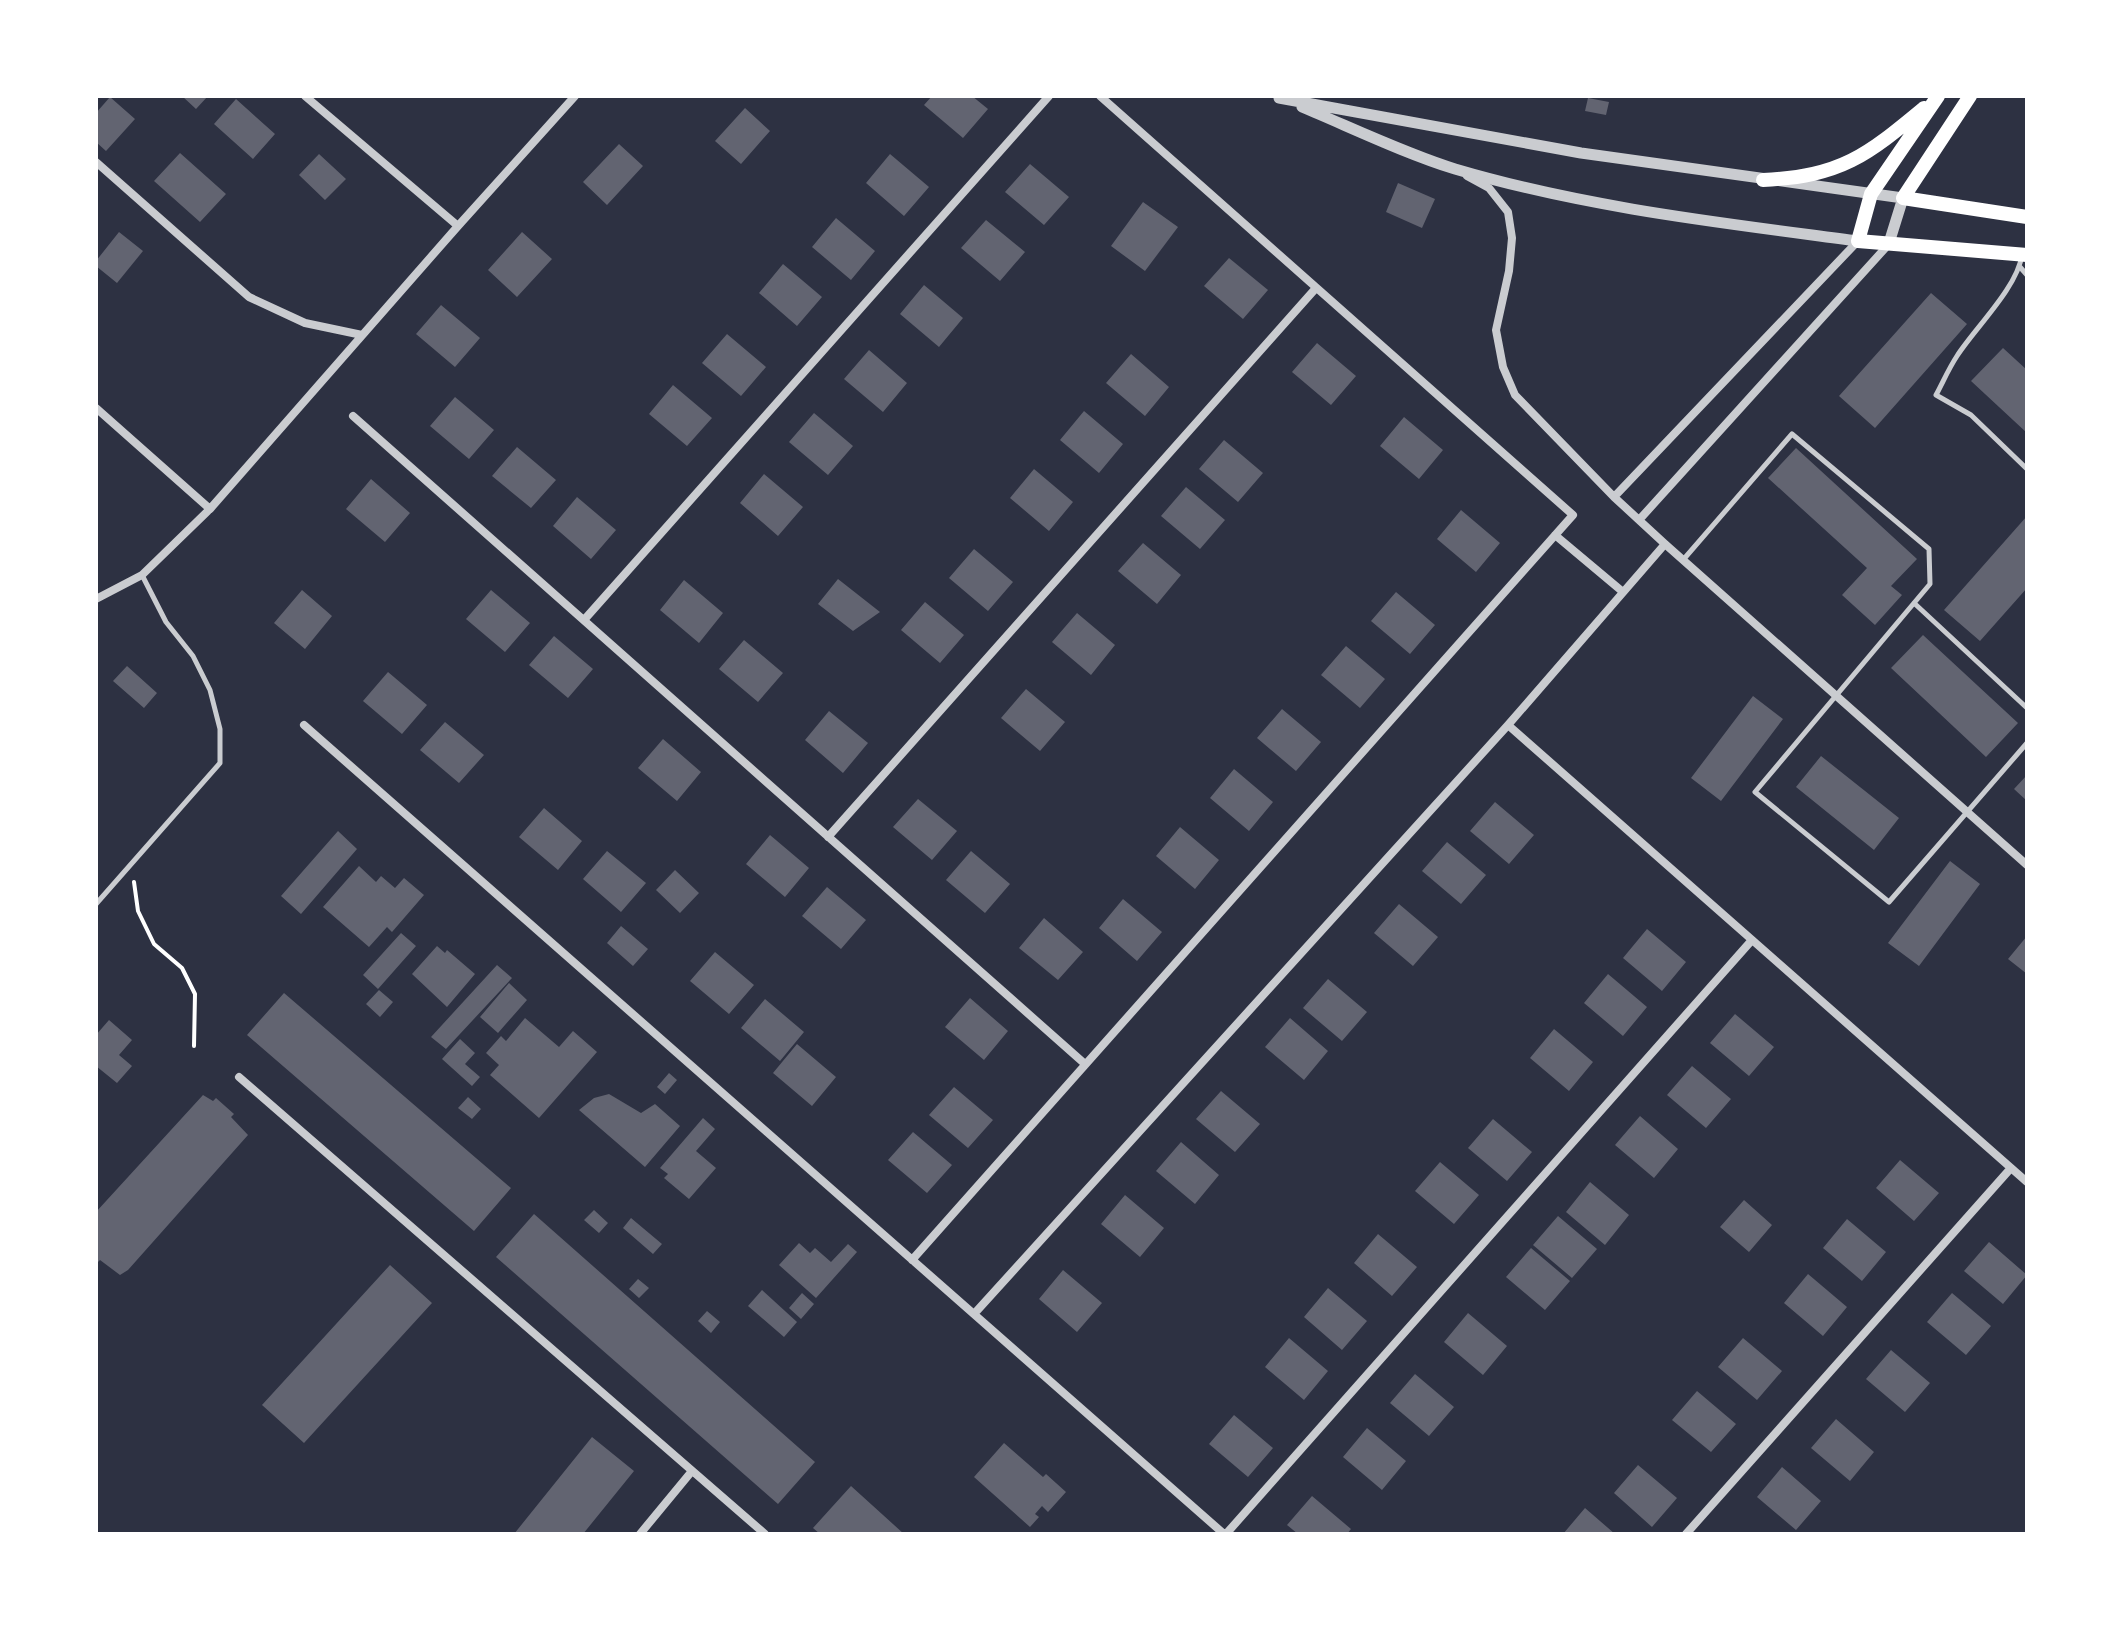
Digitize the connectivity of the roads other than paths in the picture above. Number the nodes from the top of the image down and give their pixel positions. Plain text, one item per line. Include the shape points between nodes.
1 (305, 96) edge
2 (1049, 96) edge
3 (1100, 96) edge
4 (1970, 96) edge
5 (1277, 97) edge
6 (1938, 97) edge
7 (569, 98) edge
8 (96, 162) edge
9 (1453, 169) junction
10 (1763, 180) junction
11 (1871, 194) junction
12 (1903, 198) junction
13 (2027, 217) edge
14 (458, 226) junction
15 (1858, 241) junction
16 (1889, 243) junction
17 (2023, 259) edge
18 (2027, 275) edge
19 (1316, 288) junction
20 (362, 335) junction
21 (96, 408) edge
22 (353, 416) dead end
23 (2027, 469) edge
24 (1614, 497) junction
25 (210, 509) junction
26 (1639, 520) junction
27 (1555, 535) junction
28 (1665, 544) junction
29 (1683, 560) junction
30 (142, 575) junction
31 (1623, 592) junction
32 (96, 599) edge
33 (1914, 603) junction
34 (584, 620) junction
35 (1835, 697) junction
36 (2027, 708) edge
37 (304, 725) dead end
38 (1508, 725) junction
39 (2027, 743) edge
40 (1967, 813) junction
41 (828, 837) junction
42 (2027, 865) edge
43 (96, 904) edge
44 (1752, 940) junction
45 (1085, 1064) junction
46 (239, 1077) dead end
47 (2011, 1168) junction
48 (2027, 1182) edge
49 (912, 1260) junction
50 (974, 1314) junction
51 (692, 1471) junction
52 (640, 1534) edge
53 (765, 1534) edge
54 (1225, 1534) edge
55 (1686, 1534) edge

1 - 14 street
2 - 34 street
3 - 19 street
4 - 12 main road
5 - 9 street
5 - 10 street via 1581,153
6 - 10 main road via 1855,160 1802,178
6 - 11 main road
7 - 14 street
8 - 20 street via 249,297 305,323
9 - 15 street via 1621,209
9 - 24 street via 1489,188 1508,212 1509,271 1496,330 1515,395
10 - 11 street
11 - 12 street
11 - 15 main road
12 - 13 main road
12 - 16 street
14 - 20 street
15 - 16 main road
15 - 24 street
16 - 17 main road
16 - 26 street
17 - 18 lane
17 - 23 lane via 1936,395 1971,415
19 - 27 street via 1573,515
19 - 41 street
20 - 25 street
21 - 25 street
22 - 34 street
24 - 26 street
25 - 30 street
26 - 28 street
27 - 31 street
27 - 45 street
28 - 29 street
28 - 31 street
29 - 33 lane via 1792,434 1929,549 1930,584
29 - 35 street
30 - 32 street
30 - 43 lane via 210,690 220,729 220,763
31 - 38 street
33 - 35 lane
33 - 36 lane
34 - 41 street
35 - 40 street
35 - 40 lane via 1755,792 1889,902
37 - 49 street
38 - 44 street
38 - 50 street
39 - 40 lane
40 - 42 street
41 - 45 street
44 - 47 street
44 - 54 street
45 - 49 street
46 - 51 street
47 - 48 street
47 - 55 street
49 - 50 street
50 - 54 street
51 - 52 street
51 - 53 street

